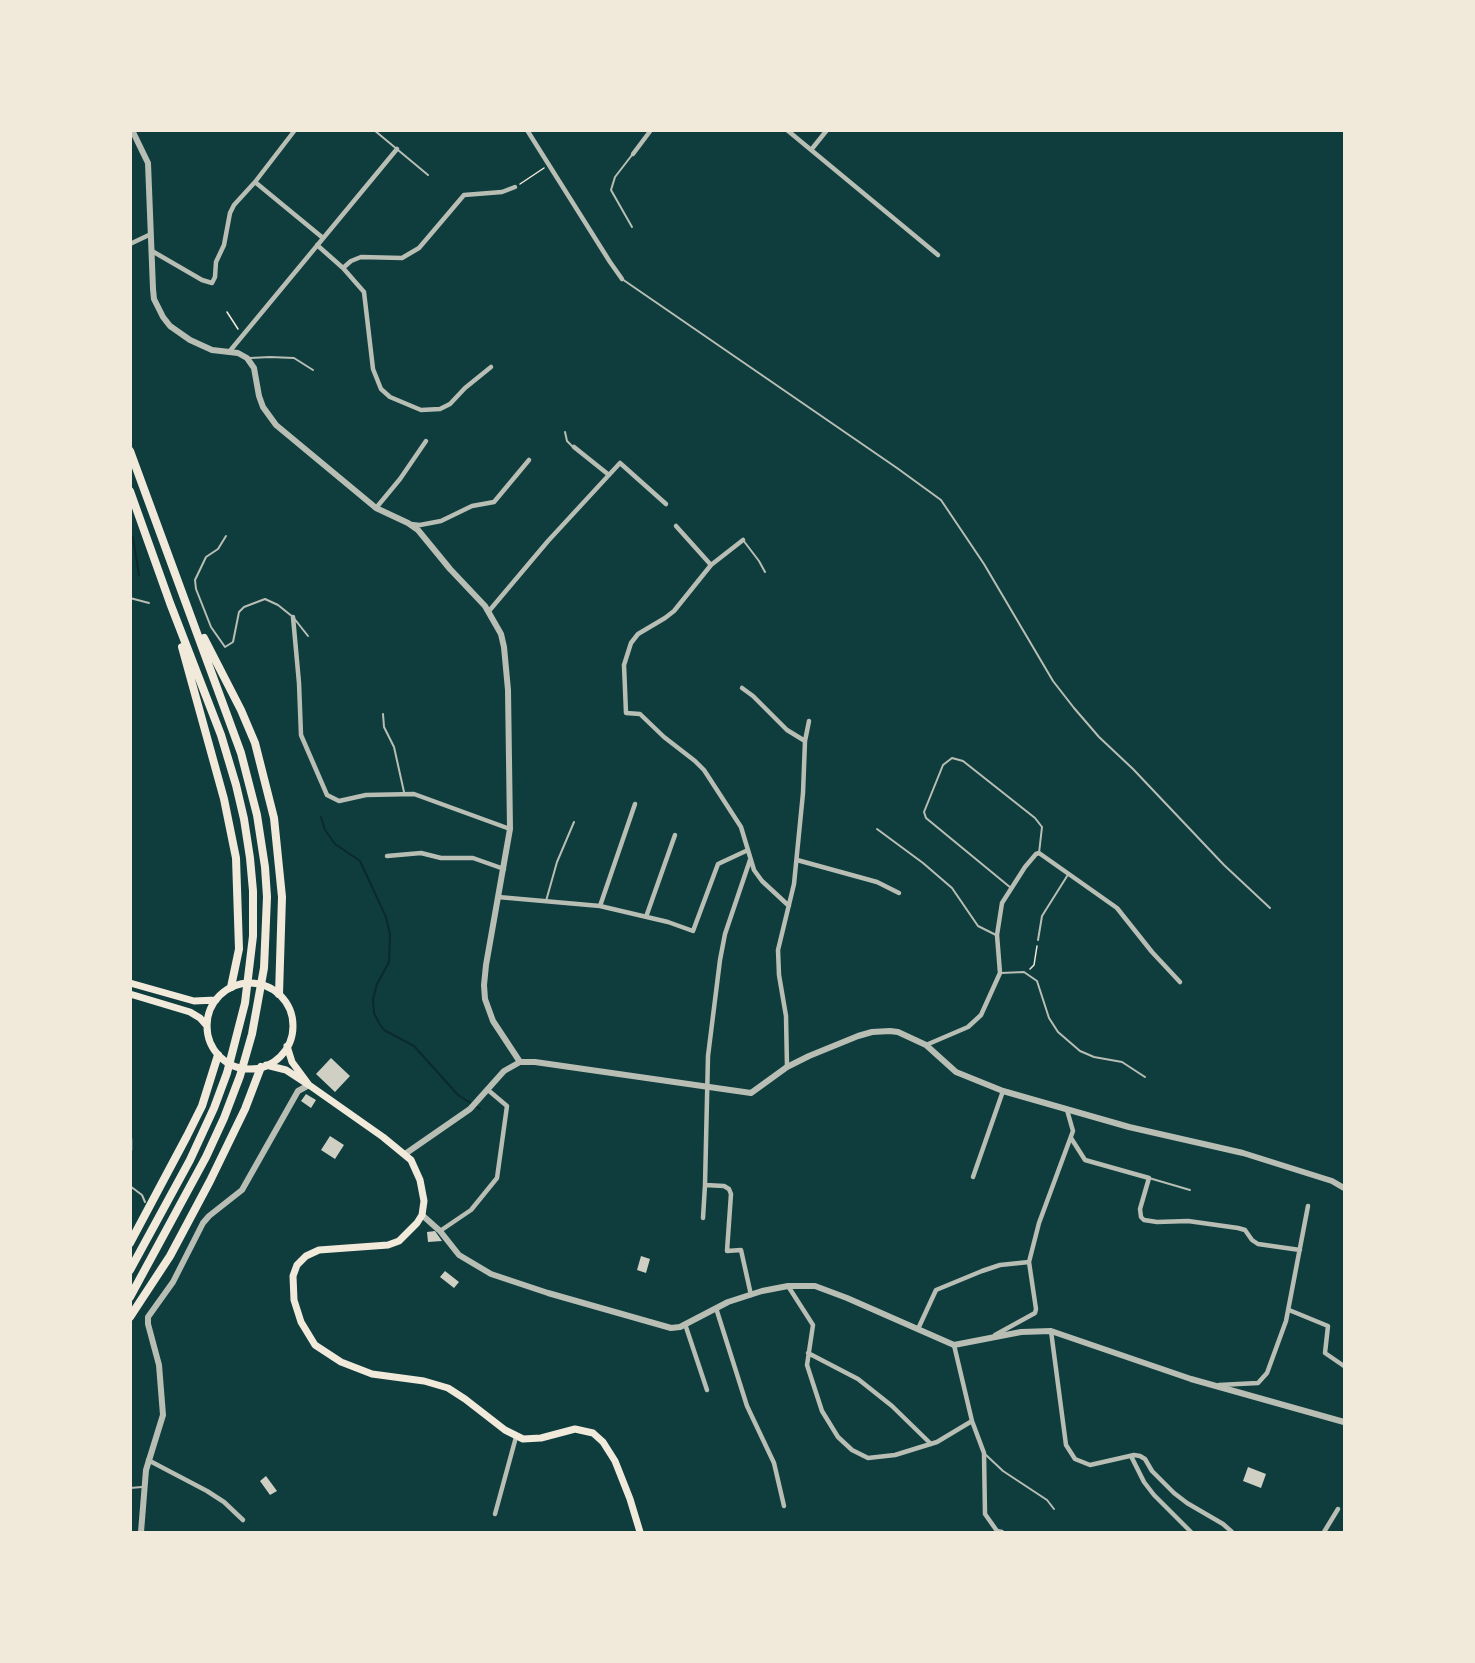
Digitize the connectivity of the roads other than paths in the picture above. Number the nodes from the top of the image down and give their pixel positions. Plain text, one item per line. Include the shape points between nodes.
1 (132, 130) edge
2 (295, 130) edge
3 (374, 130) edge
4 (527, 130) edge
5 (651, 130) edge
6 (787, 130) edge
7 (827, 130) edge
8 (397, 149) junction
9 (811, 150) junction
10 (633, 154) joint
11 (428, 175) dead end
12 (255, 182) junction
13 (515, 187) road end
14 (632, 227) dead end
15 (151, 234) junction
16 (322, 238) junction
17 (130, 244) edge
18 (317, 245) junction
19 (152, 251) junction
20 (938, 255) dead end
21 (342, 268) junction
22 (622, 279) joint
23 (229, 352) junction
24 (247, 358) junction
25 (491, 367) dead end
26 (313, 370) dead end
27 (565, 432) dead end
28 (426, 441) dead end
29 (574, 447) joint
30 (130, 451) edge
31 (529, 460) dead end
32 (609, 475) junction
33 (130, 491) edge
34 (666, 504) dead end
35 (376, 508) junction
36 (408, 523) junction
37 (676, 526) dead end
38 (226, 536) dead end
39 (743, 540) joint
40 (711, 565) junction
41 (765, 572) dead end
42 (130, 598) edge
43 (185, 600) junction
44 (148, 603) dead end
45 (170, 603) junction
46 (489, 611) junction
47 (293, 617) junction
48 (308, 636) dead end
49 (742, 688) dead end
50 (383, 714) dead end
51 (809, 721) dead end
52 (805, 741) junction
53 (404, 792) junction
54 (635, 804) dead end
55 (574, 822) dead end
56 (877, 829) dead end
57 (510, 830) junction
58 (675, 835) dead end
59 (748, 850) junction
60 (1040, 853) junction
61 (387, 856) dead end
62 (750, 860) junction
63 (797, 860) junction
64 (504, 869) junction
65 (1070, 873) junction
66 (1011, 888) junction
67 (899, 893) dead end
68 (498, 897) junction
69 (546, 901) junction
70 (600, 906) junction
71 (789, 906) junction
72 (1270, 908) dead end
73 (646, 916) junction
74 (997, 935) junction
75 (1038, 940) road end
76 (1000, 973) junction
77 (1180, 982) dead end
78 (130, 983) edge
79 (231, 987) junction
80 (277, 992) junction
81 (130, 994) edge
82 (216, 999) junction
83 (207, 1026) junction
84 (927, 1045) junction
85 (287, 1046) junction
86 (218, 1055) junction
87 (520, 1062) junction
88 (261, 1067) junction
89 (787, 1068) junction
90 (1145, 1077) dead end
91 (309, 1085) junction
92 (707, 1087) junction
93 (488, 1090) junction
94 (1003, 1091) junction
95 (1067, 1110) junction
96 (1071, 1138) junction
97 (130, 1139) edge
98 (130, 1150) edge
99 (405, 1154) junction
100 (973, 1177) dead end
101 (1149, 1178) junction
102 (705, 1185) junction
103 (130, 1186) edge
104 (1344, 1188) edge
105 (1190, 1190) dead end
106 (145, 1202) dead end
107 (1308, 1206) dead end
108 (422, 1215) junction
109 (703, 1218) dead end
110 (440, 1231) junction
111 (130, 1243) edge
112 (1300, 1250) junction
113 (1029, 1262) junction
114 (130, 1270) edge
115 (788, 1286) junction
116 (751, 1295) junction
117 (130, 1297) edge
118 (716, 1308) junction
119 (1289, 1310) junction
120 (130, 1317) edge
121 (685, 1324) junction
122 (918, 1329) junction
123 (1051, 1330) junction
124 (990, 1338) junction
125 (954, 1344) junction
126 (808, 1353) junction
127 (1344, 1366) edge
128 (1213, 1385) junction
129 (707, 1390) dead end
130 (972, 1421) junction
131 (1344, 1422) edge
132 (516, 1437) junction
133 (931, 1444) junction
134 (984, 1453) junction
135 (1131, 1456) junction
136 (148, 1460) junction
137 (145, 1486) junction
138 (130, 1488) edge
139 (784, 1506) dead end
140 (1054, 1509) dead end
141 (1338, 1509) dead end
142 (495, 1514) dead end
143 (243, 1520) dead end
144 (999, 1532) edge
145 (141, 1533) edge
146 (640, 1533) edge
147 (1191, 1533) edge
148 (1232, 1533) edge
149 (1324, 1533) edge

1 - 15 street via 147,163
2 - 12 street
3 - 8 lane
4 - 22 street
5 - 10 street
6 - 9 street
7 - 9 street
8 - 11 lane
8 - 16 street
9 - 20 street
10 - 14 lane via 615,177 611,190
12 - 16 street
12 - 19 street via 230,213 212,283
13 - 21 street via 464,195 419,248 402,258 361,257
15 - 17 street
15 - 19 street
16 - 18 street
18 - 21 street
18 - 23 street
19 - 23 street via 154,299 163,317 190,340 212,350
21 - 25 street via 364,292 374,369 381,389 390,397 421,410 440,409
22 - 72 lane via 941,500 1053,681 1074,708
23 - 24 street
24 - 26 lane via 294,358
24 - 35 street via 254,368 263,407 276,425
27 - 29 lane
28 - 35 street
29 - 32 street
30 - 43 highway
31 - 36 street via 494,502 472,506 431,524
32 - 34 street via 620,463
32 - 46 street
33 - 45 highway
35 - 36 street
36 - 46 street
37 - 40 street
38 - 47 lane via 218,549 206,557 195,580 211,627 225,647 233,642 236,621 244,607 265,599
39 - 40 street
39 - 41 lane
40 - 59 street via 674,611 638,634 631,643 624,665 626,713 640,714 704,770 741,827
42 - 44 lane
43 - 80 highway via 241,710 266,780 282,897
43 - 117 highway via 241,753 257,815 266,887 264,958 252,1034 224,1119
45 - 79 highway via 224,799 236,858 238,949
45 - 114 highway via 221,735 244,819 253,891 253,936 238,1034 227,1073 190,1160
46 - 57 street via 501,634 507,667
47 - 48 lane
47 - 53 street via 301,735 327,795 339,801
49 - 52 street via 787,730
50 - 53 lane
51 - 52 street
52 - 63 street
53 - 57 street
54 - 70 street
55 - 69 lane
56 - 74 lane via 952,888 978,926
57 - 64 street
58 - 73 street
59 - 62 street
59 - 73 street via 718,864 693,931
60 - 65 street
60 - 66 street
60 - 66 lane via 1042,827 1035,818 963,760 952,758 942,765 924,812 926,818
61 - 64 street via 421,853 441,858 473,858
62 - 71 street via 762,881
62 - 92 street via 725,934
63 - 67 street via 877,882
63 - 71 street
64 - 68 street
65 - 75 lane via 1042,916
65 - 77 street via 1117,908
66 - 74 street via 1002,903
68 - 69 street
68 - 87 street via 486,965 485,999 493,1021
69 - 70 street
70 - 73 street
71 - 89 street via 778,950
74 - 76 street
76 - 84 street via 975,1021 956,1034
76 - 90 lane via 1024,972 1037,981 1049,1018 1080,1051 1122,1062
78 - 82 main road via 194,1001
79 - 80 main road via 257,983
79 - 82 main road
80 - 85 main road via 292,1016
81 - 83 main road via 190,1012
82 - 83 main road
83 - 86 main road
84 - 89 street via 898,1032 881,1031 858,1036
84 - 94 street via 956,1072
85 - 88 main road via 277,1059
85 - 91 main road via 292,1062
86 - 88 main road via 236,1066
86 - 111 highway via 202,1106
87 - 92 street
87 - 93 street via 504,1071
88 - 91 main road via 286,1070
88 - 120 highway via 210,1181 170,1256
89 - 92 street via 751,1093
91 - 99 main road
91 - 136 street via 298,1090 242,1190 203,1223 173,1282 148,1317 159,1365 163,1415
92 - 102 street
93 - 99 street via 470,1109
93 - 110 street via 507,1106 497,1178 471,1210
94 - 95 street
94 - 100 street
95 - 96 street via 1073,1127
95 - 104 street via 1243,1153
96 - 101 street via 1085,1160
96 - 113 street via 1039,1223
97 - 98 street
99 - 108 main road via 420,1180
101 - 105 lane
101 - 112 street via 1140,1209 1144,1220 1238,1228 1258,1244
102 - 109 street
102 - 116 street via 729,1189 728,1251 741,1250
103 - 106 lane
107 - 112 street
108 - 110 street
108 - 132 main road via 409,1233 394,1244 328,1248 301,1260 293,1276 296,1312 315,1345 341,1362 372,1374 448,1388
110 - 121 street via 459,1255 505,1279 671,1328
112 - 119 street
113 - 122 street via 982,1271 936,1290
113 - 124 street via 1035,1313
115 - 116 street
115 - 122 street via 815,1286
115 - 126 street via 813,1325
116 - 118 street
118 - 121 street
118 - 139 street via 747,1406 774,1462
119 - 127 street via 1328,1326 1325,1353
119 - 128 street via 1261,1381
121 - 129 street
122 - 125 street
123 - 124 street
123 - 128 street
123 - 135 street via 1070,1453 1090,1465
124 - 125 street
125 - 130 street
126 - 133 street via 858,1379
126 - 133 street via 807,1365 822,1411 838,1437 852,1450 868,1458
128 - 131 street
130 - 133 street
130 - 134 street
132 - 142 street
132 - 146 main road via 535,1439 575,1429 598,1437 619,1469
134 - 140 lane
134 - 144 street via 984,1508
135 - 147 street via 1154,1495
135 - 148 street via 1145,1459 1174,1492
136 - 137 street
136 - 143 street via 207,1491
137 - 138 lane
137 - 145 street
141 - 149 street

